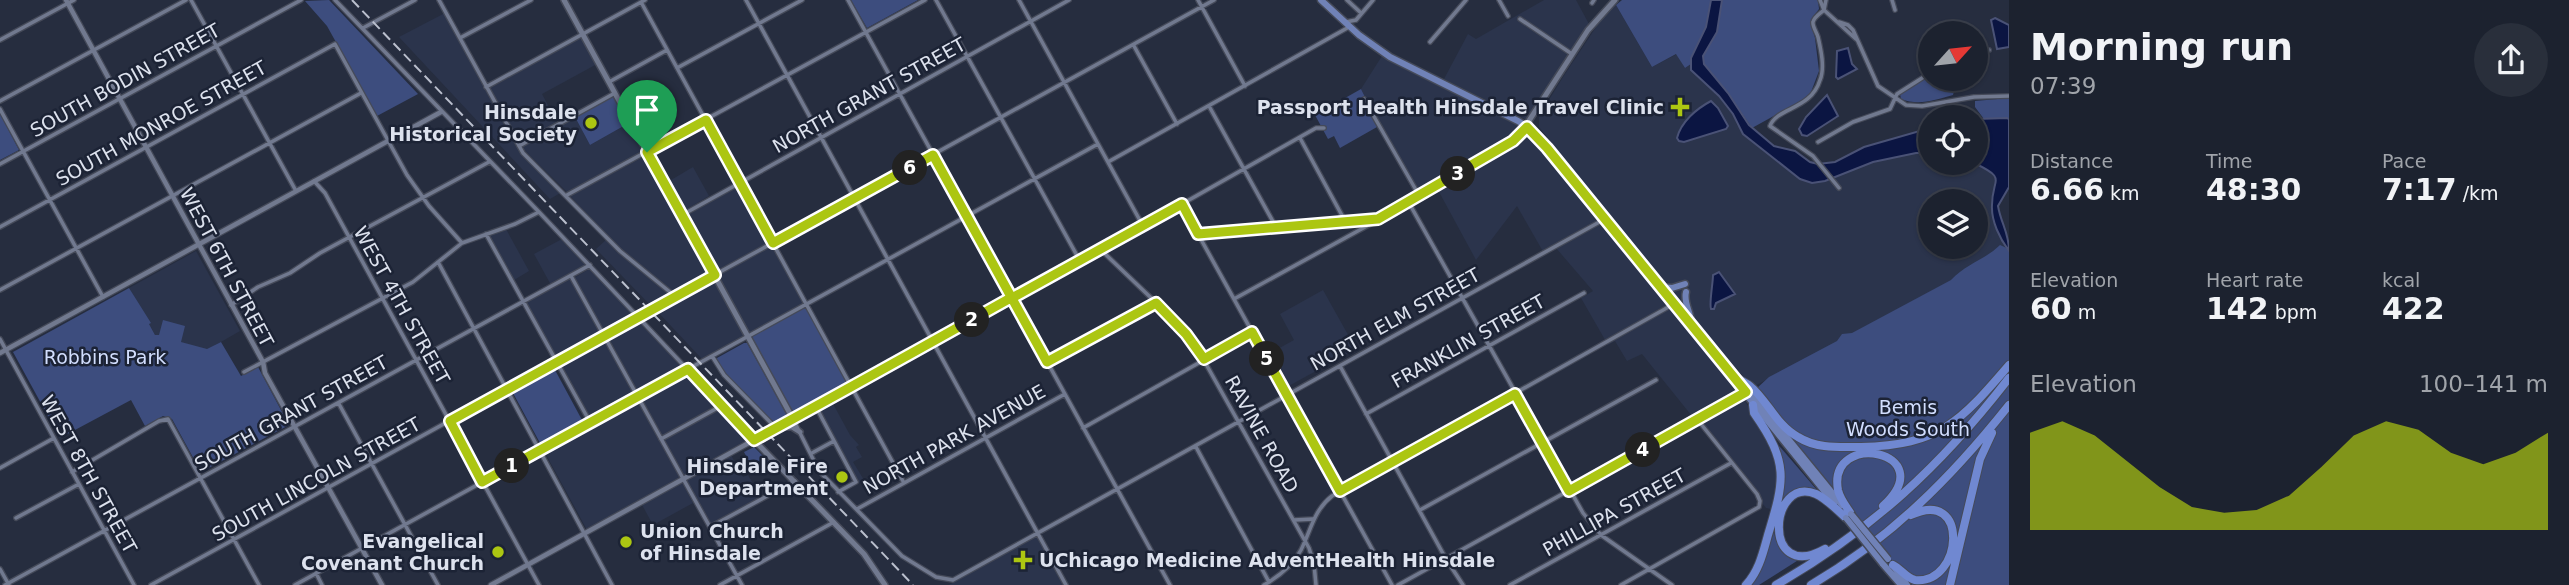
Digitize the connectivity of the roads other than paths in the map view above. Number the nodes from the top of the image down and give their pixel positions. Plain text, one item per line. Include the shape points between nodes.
1 (74, 0) edge
2 (186, 0) edge
3 (191, 0) edge
4 (301, 0) edge
5 (335, 0) edge
6 (415, 0) edge
7 (439, 0) edge
8 (531, 0) edge
9 (564, 0) edge
10 (746, 0) edge
11 (802, 0) edge
12 (848, 0) edge
13 (925, 0) edge
14 (936, 0) edge
15 (1019, 0) edge
16 (1069, 0) edge
17 (1198, 0) edge
18 (1214, 0) edge
19 (1321, 0) edge
20 (1347, 0) edge
21 (1373, 0) edge
22 (1466, 0) edge
23 (1499, 0) edge
24 (1821, 0) edge
25 (1826, 0) edge
26 (1892, 0) edge
27 (643, 1) edge
28 (1612, 1) edge
29 (67, 2) edge
30 (1202, 7) junction
31 (1824, 10) junction
32 (1895, 10) dead end
33 (1361, 13) junction
34 (1508, 16) dead end
35 (1520, 19) dead end
36 (1356, 20) junction
37 (1031, 21) junction
38 (758, 24) junction
39 (1350, 27) junction
40 (363, 28) junction
41 (866, 32) junction
42 (583, 34) junction
43 (460, 38) junction
44 (0, 40) edge
45 (1430, 42) dead end
46 (1133, 45) junction
47 (216, 46) junction
48 (93, 50) junction
49 (667, 50) junction
50 (1573, 54) junction
51 (967, 56) junction
52 (677, 68) junction
53 (787, 75) junction
54 (1918, 81) edge
55 (609, 82) junction
56 (1064, 83) junction
57 (1245, 86) junction
58 (486, 87) junction
59 (361, 93) junction
60 (615, 93) junction
61 (243, 94) junction
62 (899, 94) junction
63 (2009, 96) edge
64 (120, 99) junction
65 (1364, 99) dead end
66 (1895, 99) junction
67 (0, 101) edge
68 (1209, 106) junction
69 (0, 109) edge
70 (441, 112) junction
71 (1001, 118) junction
72 (706, 120) junction
73 (1177, 124) junction
74 (1527, 127) junction
75 (1324, 128) dead end
76 (821, 138) junction
77 (1300, 138) junction
78 (387, 141) junction
79 (1818, 142) dead end
80 (269, 143) junction
81 (1098, 144) junction
82 (518, 146) junction
83 (146, 147) junction
84 (23, 152) junction
85 (647, 152) junction
86 (933, 155) junction
87 (490, 162) junction
88 (1108, 162) junction
89 (0, 164) edge
90 (1244, 169) junction
91 (1035, 179) junction
92 (314, 181) junction
93 (740, 183) junction
94 (1839, 188) dead end
95 (296, 191) junction
96 (567, 195) junction
97 (173, 196) junction
98 (1420, 197) junction
99 (424, 198) junction
100 (854, 198) junction
101 (50, 200) junction
102 (1409, 203) junction
103 (1182, 204) junction
104 (539, 212) junction
105 (682, 215) junction
106 (967, 217) junction
107 (1378, 219) junction
108 (1605, 219) junction
109 (1345, 221) junction
110 (1143, 226) junction
111 (0, 227) edge
112 (1276, 228) junction
113 (486, 234) junction
114 (1198, 234) junction
115 (350, 239) junction
116 (462, 243) junction
117 (773, 243) junction
118 (198, 245) junction
119 (76, 248) junction
120 (1100, 250) junction
121 (888, 260) junction
122 (1080, 261) junction
123 (438, 262) junction
124 (590, 265) junction
125 (715, 275) junction
126 (570, 276) junction
127 (1660, 286) junction
128 (0, 290) edge
129 (1584, 293) dead end
130 (103, 297) junction
131 (676, 297) junction
132 (382, 298) junction
133 (1012, 298) junction
134 (1462, 298) junction
135 (1234, 299) junction
136 (523, 302) junction
137 (1156, 303) junction
138 (1674, 304) junction
139 (231, 305) junction
140 (807, 305) junction
141 (639, 317) junction
142 (1691, 325) junction
143 (474, 329) junction
144 (1252, 332) junction
145 (604, 336) junction
146 (748, 336) junction
147 (0, 339) edge
148 (933, 342) junction
149 (1489, 346) junction
150 (3, 351) edge
151 (712, 356) junction
152 (1204, 359) junction
153 (416, 361) junction
154 (263, 362) junction
155 (557, 362) junction
156 (1047, 362) junction
157 (2009, 365) edge
158 (1340, 366) junction
159 (688, 369) junction
160 (244, 372) dead end
161 (1731, 375) junction
162 (2009, 378) edge
163 (1656, 380) dead end
164 (852, 387) junction
165 (508, 390) junction
166 (1746, 392) junction
167 (1065, 394) junction
168 (1515, 394) junction
169 (1286, 395) junction
170 (637, 397) junction
171 (339, 404) junction
172 (1753, 405) junction
173 (2009, 406) edge
174 (721, 407) junction
175 (816, 407) junction
176 (1366, 414) junction
177 (793, 419) junction
178 (1697, 419) junction
179 (450, 421) junction
180 (1239, 422) junction
181 (590, 423) junction
182 (295, 428) junction
183 (776, 428) junction
184 (1083, 428) junction
185 (800, 432) junction
186 (54, 438) junction
187 (986, 438) junction
188 (661, 439) junction
189 (754, 440) junction
190 (834, 441) junction
191 (1542, 443) junction
192 (1196, 447) junction
193 (541, 450) junction
194 (812, 453) junction
195 (1393, 462) junction
196 (1731, 463) junction
197 (372, 464) junction
198 (0, 468) edge
199 (72, 472) junction
200 (201, 478) junction
201 (683, 480) junction
202 (794, 481) junction
203 (482, 482) junction
204 (904, 483) junction
205 (79, 484) junction
206 (328, 488) junction
207 (1118, 491) junction
208 (1340, 491) junction
209 (1569, 491) junction
210 (838, 492) junction
211 (857, 509) junction
212 (1420, 510) junction
213 (1848, 516) junction
214 (1879, 516) junction
215 (16, 519) dead end
216 (1313, 519) junction
217 (1294, 520) junction
218 (834, 522) junction
219 (405, 524) junction
220 (710, 527) junction
221 (1888, 530) junction
222 (104, 531) junction
223 (586, 533) junction
224 (1038, 534) junction
225 (1601, 534) junction
226 (1850, 537) junction
227 (234, 540) junction
228 (1305, 541) junction
229 (361, 548) junction
230 (1295, 559) junction
231 (1446, 559) junction
232 (1887, 563) junction
233 (1314, 564) junction
234 (528, 565) junction
235 (0, 569) edge
236 (1650, 569) junction
237 (316, 573) junction
238 (737, 575) junction
239 (1269, 582) junction
240 (7, 584) edge
241 (134, 585) edge
242 (151, 585) edge
243 (259, 585) edge
244 (295, 585) edge
245 (322, 585) edge
246 (382, 585) edge
247 (438, 585) edge
248 (491, 585) edge
249 (539, 585) edge
250 (612, 585) edge
251 (720, 585) edge
252 (742, 585) edge
253 (885, 585) edge
254 (1066, 585) edge
255 (1170, 585) edge
256 (1264, 585) edge
257 (1316, 585) edge
258 (1392, 585) edge
259 (1398, 585) edge
260 (1463, 585) edge
261 (1510, 585) edge
262 (1621, 585) edge
263 (1672, 585) edge
264 (1746, 585) edge
265 (1776, 585) edge
266 (1811, 585) edge
267 (1901, 585) edge
268 (1907, 585) edge
269 (1950, 585) edge

1 - 29 street
2 - 48 street
3 - 47 street
4 - 47 street, SOUTH BODIN STREET
5 - 40 street
6 - 40 street
7 - 43 street
8 - 43 street
9 - 42 main road
10 - 38 street
11 - 38 street
12 - 41 street
13 - 41 street
14 - 51 street
15 - 37 street
16 - 37 street, NORTH GRANT STREET
17 - 30 street
18 - 30 street, SOUTH LINCOLN STREET
19 - 39 main road
20 - 33 street
21 - 33 street
22 - 45 street
23 - 34 street
24 - 31 street
25 - 31 street
26 - 32 street
27 - 42 street
27 - 49 street
28 - 50 main road
29 - 44 street
29 - 48 street, WEST 6TH STREET
30 - 46 street, SOUTH LINCOLN STREET
30 - 57 street
31 - 66 street via 1856,39 1878,86
31 - 94 street via 1813,21 1822,66 1818,86 1806,102 1773,119 1770,126 1821,163
33 - 36 street
35 - 50 street
36 - 39 street
36 - 39 street
37 - 51 street, NORTH GRANT STREET
37 - 56 street
38 - 52 street
38 - 53 street
39 - 57 street
39 - 74 main road via 1396,60
40 - 70 street
41 - 53 street
41 - 62 street
42 - 55 main road
42 - 58 street
43 - 58 street
46 - 56 street, SOUTH LINCOLN STREET
46 - 73 street
47 - 61 street
47 - 64 street, SOUTH BODIN STREET
48 - 64 street, WEST 6TH STREET
48 - 67 street
49 - 52 street
49 - 55 street
50 - 74 main road
51 - 62 street, NORTH GRANT STREET
51 - 71 street
52 - 72 street
53 - 72 street
53 - 76 street
54 - 66 street
55 - 60 main road
56 - 71 street, SOUTH LINCOLN STREET
56 - 81 street
57 - 68 street
58 - 82 street
59 - 61 street, SOUTH MONROE STREET via 335,44
59 - 78 street
59 - 80 street
60 - 82 street
60 - 85 main road
61 - 80 street
61 - 83 street, SOUTH MONROE STREET
62 - 76 street, NORTH GRANT STREET
62 - 86 street
63 - 66 street via 1922,106
64 - 83 street, WEST 6TH STREET
64 - 84 street, SOUTH BODIN STREET
65 - 98 street
66 - 79 street via 1887,110 1853,121
68 - 73 street
68 - 90 street
69 - 84 street
70 - 78 street
70 - 87 street
71 - 86 street, SOUTH LINCOLN STREET
71 - 91 street
72 - 85 street
72 - 93 street
73 - 88 street
74 - 98 main road via 1513,141
74 - 108 main road
75 - 77 street
76 - 93 street, NORTH GRANT STREET
76 - 100 street
77 - 90 street
77 - 109 street
78 - 92 street
78 - 99 street
80 - 95 street
80 - 97 street
81 - 88 street
81 - 91 street
82 - 96 street
83 - 97 street, WEST 6TH STREET
83 - 101 street, SOUTH MONROE STREET
84 - 89 street, SOUTH BODIN STREET
84 - 101 street
85 - 96 street
85 - 105 main road
86 - 100 street, SOUTH LINCOLN STREET
86 - 106 street
87 - 99 street
87 - 104 street
88 - 110 street
90 - 103 street
90 - 112 street
91 - 106 street
91 - 122 street
92 - 95 street
92 - 115 street, WEST 4TH STREET
93 - 105 street, NORTH GRANT STREET
93 - 117 street
95 - 118 street
96 - 131 street via 620,251
97 - 118 street, WEST 6TH STREET
97 - 119 street
98 - 102 main road
99 - 115 street
99 - 116 street
100 - 117 street, SOUTH LINCOLN STREET
100 - 121 street
101 - 111 street, SOUTH MONROE STREET
101 - 119 street
102 - 107 main road
102 - 134 street
103 - 110 main road
103 - 114 main road
104 - 113 street
104 - 124 street
105 - 125 main road
106 - 121 street
106 - 133 street
107 - 109 main road
107 - 135 street
108 - 127 main road
108 - 134 street, NORTH ELM STREET
109 - 112 main road
110 - 120 main road
112 - 114 main road
113 - 116 street
113 - 136 street
114 - 135 street
115 - 132 street, WEST 4TH STREET
115 - 139 street
116 - 123 street
117 - 125 street, SOUTH LINCOLN STREET
117 - 140 street
118 - 130 street
118 - 139 street, WEST 6TH STREET
119 - 128 street
119 - 130 street
120 - 122 main road
120 - 137 street, RAVINE ROAD
121 - 140 street
121 - 148 street
122 - 133 main road
123 - 132 street
123 - 143 street
124 - 126 street, SOUTH GRANT STREET
124 - 141 street
125 - 131 street, SOUTH LINCOLN STREET
125 - 146 main road
126 - 136 street, SOUTH GRANT STREET
126 - 145 street
127 - 138 main road
127 - 142 main road via 1685,288
129 - 149 street, FRANKLIN STREET
130 - 150 street
131 - 141 street, SOUTH LINCOLN STREET
132 - 153 street, WEST 4TH STREET
132 - 154 street
133 - 148 main road
133 - 156 street
134 - 149 street
134 - 158 street, NORTH ELM STREET
135 - 144 street
136 - 143 street, SOUTH GRANT STREET
136 - 155 street
137 - 152 street, RAVINE ROAD
137 - 156 street
138 - 142 main road
138 - 168 street
139 - 154 street, WEST 6TH STREET
140 - 146 street
140 - 164 street
141 - 145 street, SOUTH LINCOLN STREET
141 - 159 street
142 - 161 main road
143 - 153 street, SOUTH GRANT STREET
143 - 165 street
144 - 152 street
144 - 169 street
145 - 155 street, SOUTH LINCOLN STREET
145 - 170 street
146 - 151 street
146 - 177 main road
147 - 150 street, WEST 8TH STREET
148 - 164 main road
148 - 187 street
149 - 168 street
149 - 176 street, FRANKLIN STREET
150 - 186 street, WEST 8TH STREET
151 - 159 street
151 - 183 street via 724,375
152 - 180 street, RAVINE ROAD
152 - 184 street
153 - 171 street, SOUTH GRANT STREET
153 - 179 street, WEST 4TH STREET
154 - 160 street
154 - 182 street, WEST 6TH STREET
155 - 165 street, SOUTH LINCOLN STREET
155 - 181 street
156 - 167 street
157 - 161 highway via 1954,424 1922,439 1883,447 1830,447 1805,441 1782,425 1750,387
158 - 169 street, NORTH ELM STREET
158 - 176 street
159 - 170 street
159 - 174 street
161 - 166 main road
162 - 214 highway via 1947,453
163 - 191 street
164 - 175 main road
164 - 204 street
165 - 179 street, SOUTH LINCOLN STREET
165 - 193 street
166 - 172 main road
166 - 178 street
166 - 213 main road
167 - 184 street
167 - 187 street, NORTH PARK AVENUE
168 - 191 street
168 - 195 street
169 - 180 street, NORTH ELM STREET
169 - 208 street
170 - 181 street
170 - 188 street
171 - 182 street, SOUTH GRANT STREET
171 - 197 street
172 - 213 main road
172 - 264 highway via 1777,452 1782,481 1762,557
173 - 221 highway via 1951,475
173 - 269 highway via 1980,459
174 - 188 street
174 - 189 street
175 - 177 main road
175 - 190 street
176 - 195 street
177 - 183 main road
177 - 185 street, NORTH ELM STREET
178 - 196 street
178 - 209 street
179 - 197 street, SOUTH LINCOLN STREET
179 - 203 street, WEST 4TH STREET
180 - 192 street, NORTH ELM STREET
180 - 217 street, RAVINE ROAD
181 - 193 street
182 - 200 street, SOUTH GRANT STREET
182 - 206 street, WEST 6TH STREET
183 - 185 main road via 790,426
183 - 189 main road
184 - 207 street
185 - 194 street, NORTH ELM STREET
186 - 198 street
186 - 199 street, WEST 8TH STREET
187 - 204 street, NORTH PARK AVENUE
187 - 224 street
188 - 201 street
189 - 201 street
189 - 202 main road
190 - 194 street
190 - 210 street via 856,482
191 - 209 street
191 - 212 street
192 - 207 street, NORTH ELM STREET
192 - 239 street
193 - 203 street
193 - 223 street
194 - 210 street, NORTH ELM STREET via 819,471
195 - 208 street
195 - 212 street
196 - 225 street, PHILLIPA STREET
196 - 236 street via 1757,495 1759,508
197 - 206 street, SOUTH LINCOLN STREET
197 - 219 street
199 - 200 street via 166,419
199 - 205 street, WEST 8TH STREET
200 - 222 street, SOUTH GRANT STREET
200 - 227 street
201 - 220 street
201 - 223 street
202 - 218 main road
202 - 220 street
203 - 219 street
203 - 234 street, WEST 4TH STREET
204 - 211 street, NORTH PARK AVENUE
205 - 215 street
205 - 222 street, WEST 8TH STREET
206 - 227 street, SOUTH LINCOLN STREET
206 - 229 street, WEST 6TH STREET
207 - 224 street, NORTH ELM STREET
207 - 255 street
208 - 216 street
208 - 258 street
209 - 225 street
209 - 231 street
210 - 211 street, NORTH ELM STREET
211 - 224 street, NORTH ELM STREET via 906,560 936,577 953,580
212 - 231 street
213 - 214 highway via 1839,493 1839,473 1855,457 1874,452 1889,457 1900,476
213 - 226 highway via 1818,495 1800,493 1783,507 1778,534 1786,548 1801,556
213 - 232 main road, bridge
214 - 226 highway
216 - 217 street
216 - 228 street
217 - 228 street, RAVINE ROAD
218 - 238 street
218 - 253 main road via 873,563
219 - 229 street
219 - 247 street
220 - 238 street
221 - 232 highway via 1926,510 1946,518 1954,533 1951,554 1934,577 1910,578
221 - 266 highway
222 - 240 street, SOUTH GRANT STREET
222 - 241 street, WEST 8TH STREET
223 - 234 street
223 - 250 street
224 - 254 street
225 - 236 street
225 - 261 street, PHILLIPA STREET
226 - 265 highway
227 - 242 street, SOUTH LINCOLN STREET
227 - 243 street
228 - 230 street
228 - 233 street, RAVINE ROAD
229 - 237 street
229 - 246 street, WEST 6TH STREET
230 - 233 street
230 - 239 street
231 - 259 street
231 - 260 street
232 - 267 main road
232 - 268 main road
233 - 257 street, RAVINE ROAD
234 - 248 street
234 - 249 street, WEST 4TH STREET
235 - 240 street
236 - 262 street
236 - 263 street
237 - 244 street
237 - 245 street
238 - 251 street
238 - 252 street
239 - 256 street

